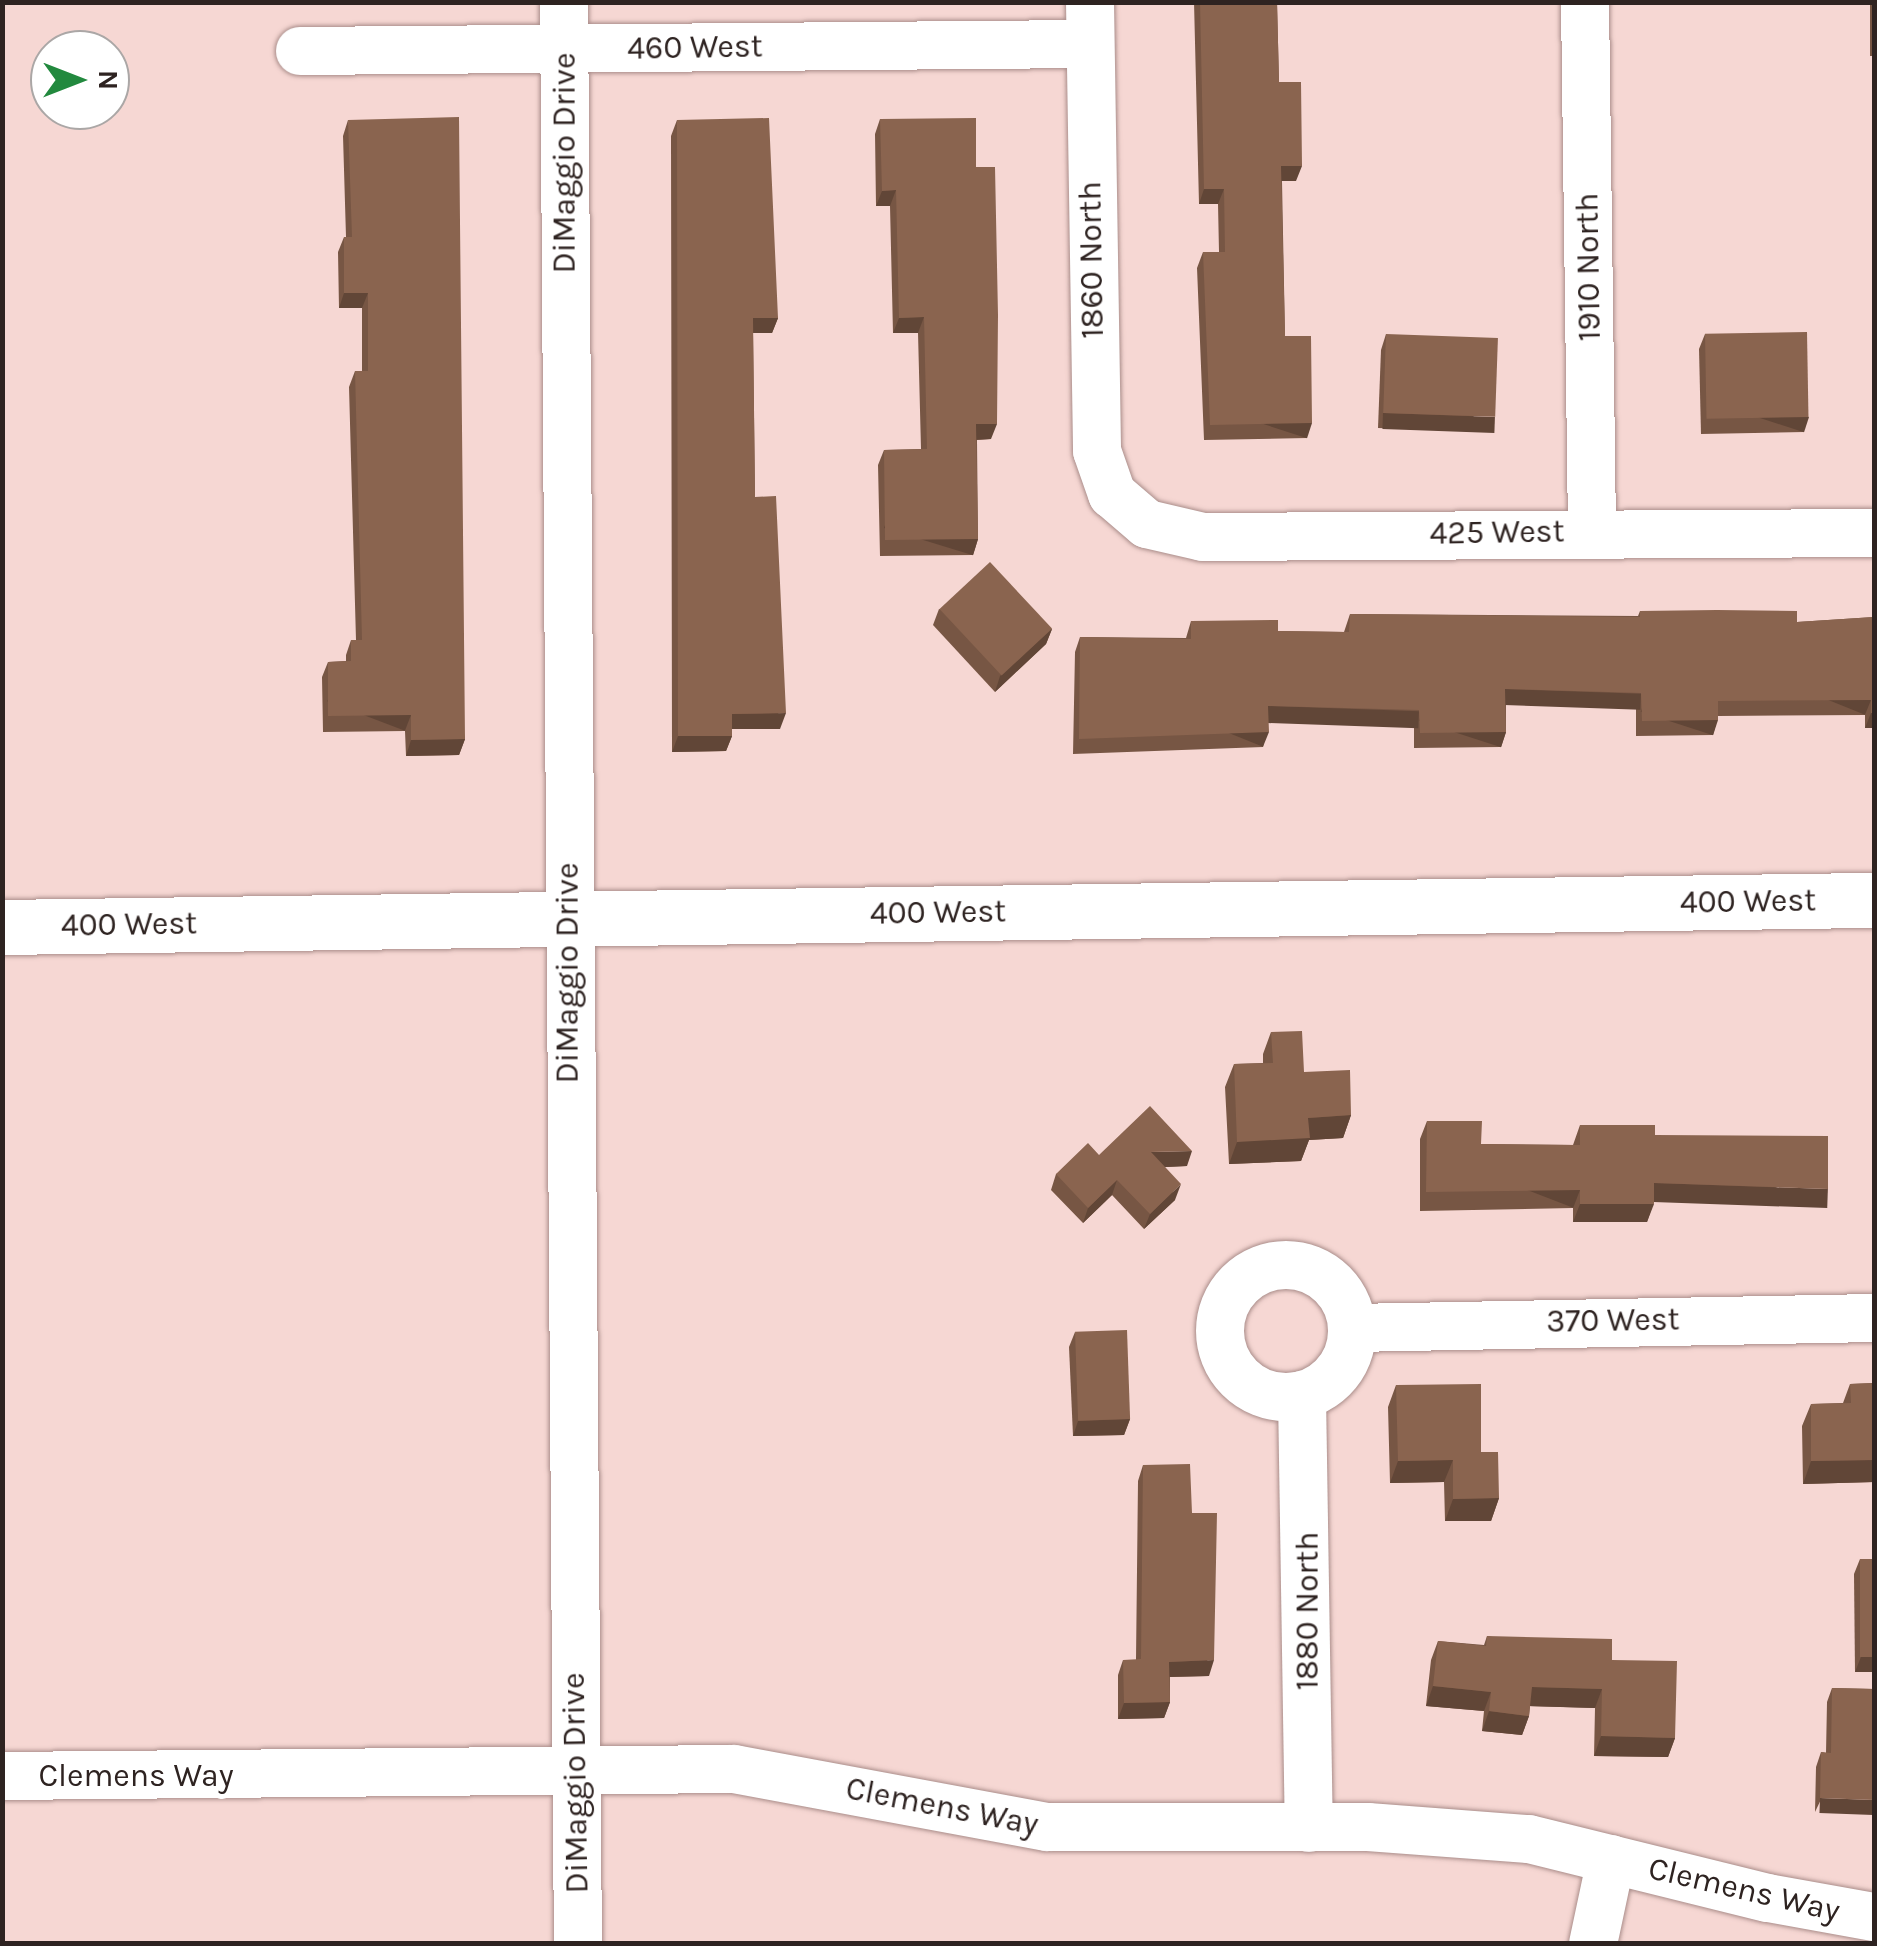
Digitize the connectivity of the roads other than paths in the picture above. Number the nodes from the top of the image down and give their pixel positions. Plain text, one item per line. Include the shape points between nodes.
1 (1585, 2) edge
2 (1090, 23) edge
3 (564, 26) edge
4 (300, 51) dead end
5 (1127, 509) joint
6 (1592, 532) junction
7 (1874, 534) edge
8 (1874, 900) edge
9 (567, 919) junction
10 (2, 927) edge
11 (1874, 1318) edge
12 (1353, 1328) junction
13 (1302, 1396) junction
14 (576, 1774) junction
15 (2, 1776) edge
16 (1309, 1828) junction
17 (1612, 1859) junction
18 (1874, 1917) edge
19 (578, 1944) edge
20 (1593, 1944) edge

1 - 6 street, 1910 North
2 - 3 street, 460 West
2 - 5 street, 1860 North via 1094,424 1102,474
3 - 4 street, 460 West
3 - 9 street, DiMaggio Drive
5 - 6 street, 425 West via 1146,524 1203,537
6 - 7 street, 425 West
8 - 9 street, 400 West
9 - 10 street, 400 West
9 - 14 street, DiMaggio Drive
11 - 12 street, 370 West
12 - 13 street via 1334,1378
12 - 13 street via 1341,1294 1314,1270 1279,1264 1232,1290 1219,1324 1226,1360 1266,1395
13 - 16 street, 1880 North
14 - 15 street, Clemens Way
14 - 16 street, Clemens Way via 656,1766 734,1769 1046,1827
14 - 19 street, DiMaggio Drive
16 - 17 street, Clemens Way via 1528,1839
17 - 18 street, Clemens Way
17 - 20 street

